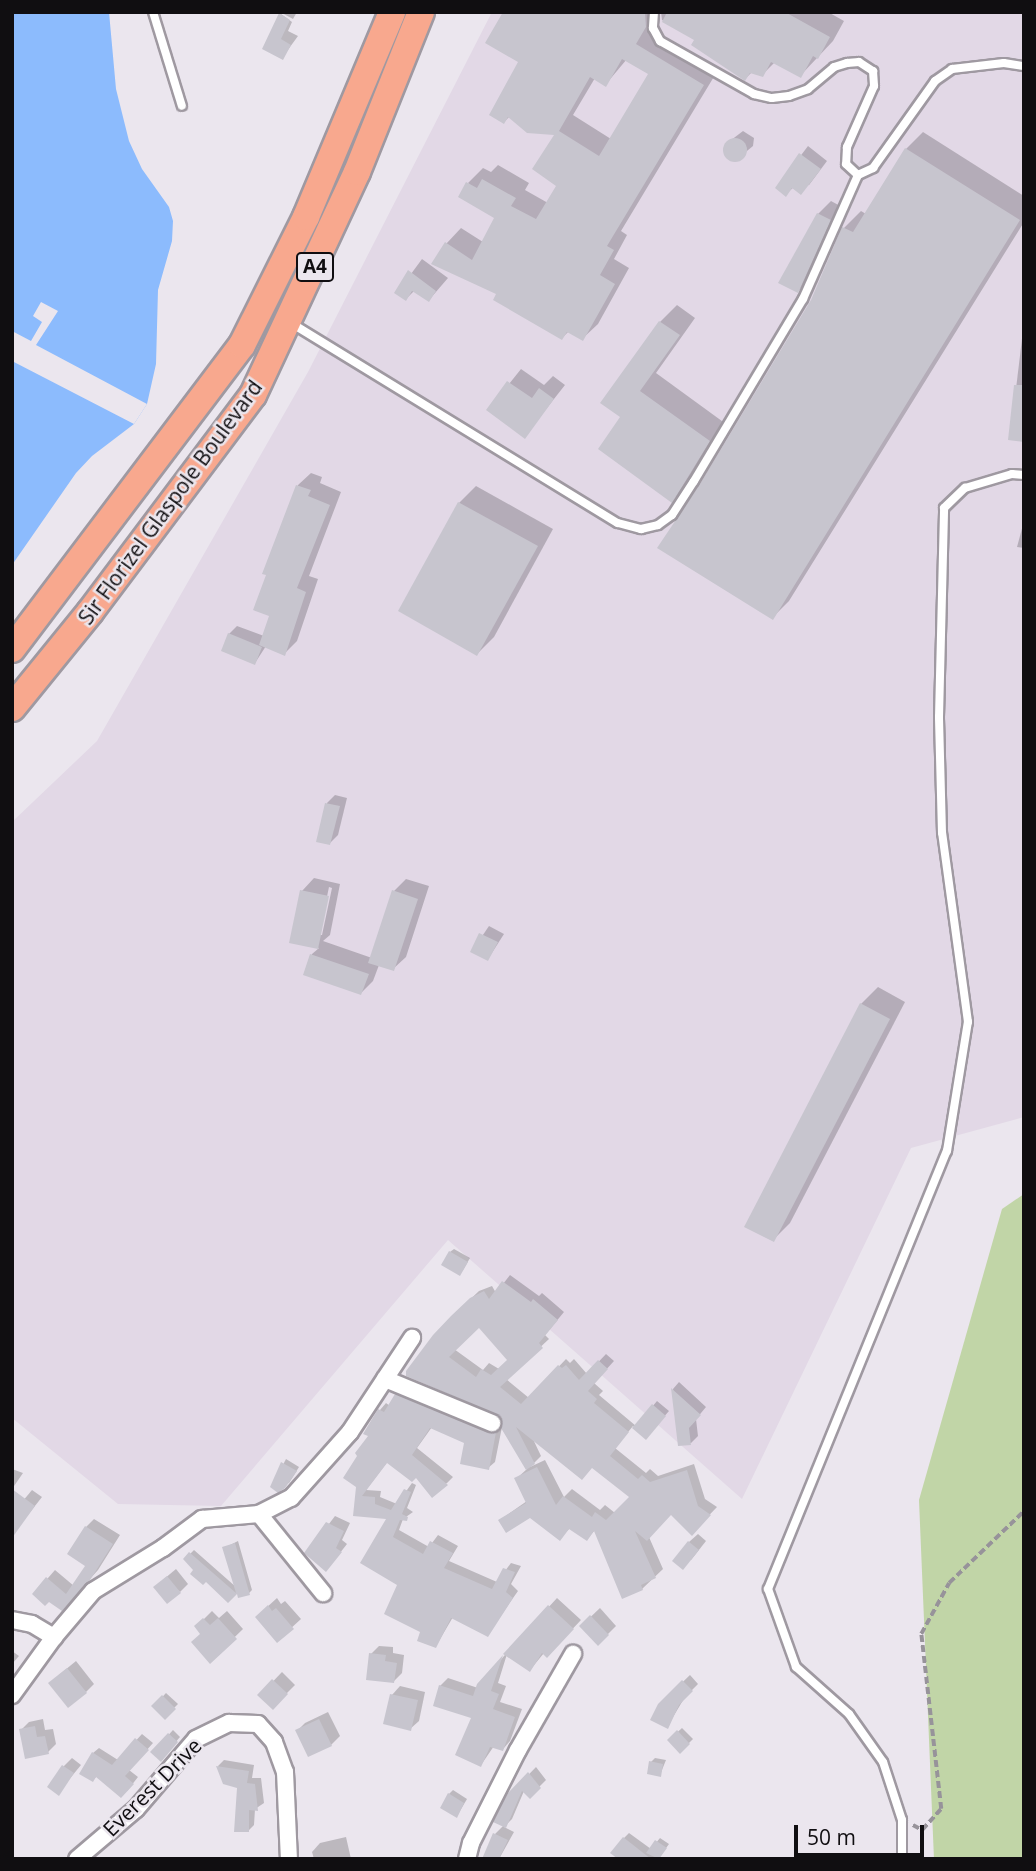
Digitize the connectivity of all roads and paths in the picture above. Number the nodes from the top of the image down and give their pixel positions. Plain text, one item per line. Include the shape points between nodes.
1 (153, 12) edge
2 (392, 12) edge
3 (421, 12) edge
4 (654, 12) edge
5 (1024, 66) edge
6 (183, 106) dead end
7 (858, 175) junction
8 (289, 322) junction
9 (1024, 475) edge
10 (12, 649) edge
11 (12, 708) edge
12 (412, 1338) dead end
13 (385, 1379) junction
14 (492, 1423) dead end
15 (1024, 1511) edge
16 (259, 1514) junction
17 (323, 1592) dead end
18 (12, 1620) edge
19 (54, 1637) junction
20 (573, 1654) dead end
21 (12, 1695) edge
22 (902, 1820) junction
23 (77, 1859) edge
24 (289, 1859) edge
25 (467, 1859) edge
26 (902, 1859) edge

1 - 6 lane
2 - 10 highway, Sir Florizel Glaspole Boulevard / A4 via 306,217 242,345
3 - 8 highway, Sir Florizel Glaspole Boulevard / A4 via 357,172
4 - 7 lane via 653,28 660,41 754,94 789,96 808,89 846,62 859,62 873,71 874,86 847,147 846,164
5 - 7 lane via 1004,63 953,69 935,81 873,168
7 - 8 lane via 803,299 694,481 672,515 641,530 618,523
8 - 11 highway, Sir Florizel Glaspole Boulevard / A4 via 253,395
9 - 22 lane via 1012,474 965,488 944,508 939,717 942,834 968,1022 947,1151 768,1589 796,1667 849,1714 883,1762
12 - 13 street
13 - 14 street
13 - 16 street via 350,1432 291,1498
15 - 22 path via 949,1583 921,1634 941,1809 922,1830
16 - 17 street
16 - 19 street via 202,1520 93,1591
18 - 19 street via 32,1624
19 - 21 street
20 - 25 street via 518,1750
22 - 26 lane
23 - 24 street, Everest Drive via 136,1809 196,1738 229,1723 258,1724 274,1742 285,1772

